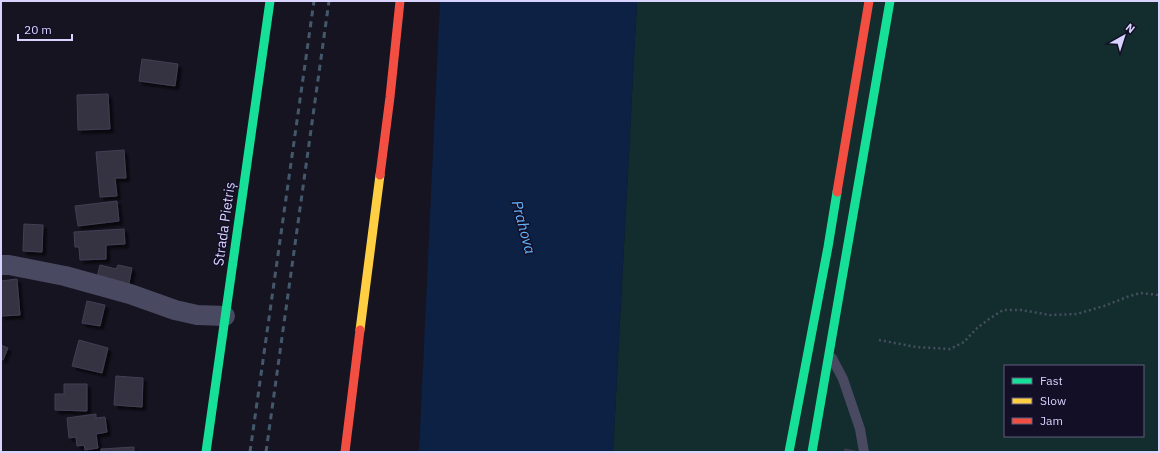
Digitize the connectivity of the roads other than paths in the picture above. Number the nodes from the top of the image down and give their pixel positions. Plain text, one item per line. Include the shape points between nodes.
1 (270, 1) edge
2 (400, 1) edge
3 (869, 1) edge
4 (890, 1) edge
5 (1, 264) edge
6 (225, 316) junction
7 (830, 352) junction
8 (206, 452) edge
9 (345, 452) edge
10 (790, 452) edge
11 (812, 452) edge
12 (864, 452) edge

1 - 6 main road, Strada Pietriș
2 - 9 main road
3 - 10 main road via 828,247
4 - 7 main road
5 - 6 street via 65,276 175,310 197,315
6 - 8 main road, Strada Pietriș
7 - 11 main road
7 - 12 lane via 860,429

